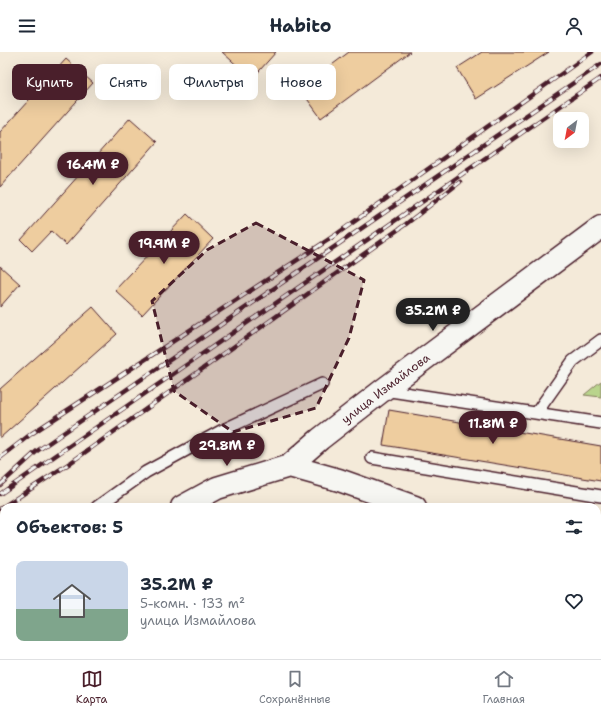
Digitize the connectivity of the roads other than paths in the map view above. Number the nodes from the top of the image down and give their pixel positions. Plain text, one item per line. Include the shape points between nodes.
1 (601, 227) edge
2 (601, 340) edge
3 (322, 384) dead end
4 (383, 390) junction
5 (537, 412) junction
6 (601, 423) edge
7 (372, 458) dead end
8 (288, 466) junction
9 (601, 496) edge
10 (103, 503) edge
11 (189, 503) edge
12 (404, 503) edge

1 - 4 main road, улица Измайлова
2 - 5 lane via 573,360
3 - 10 lane via 224,430 146,472
4 - 5 lane
4 - 8 main road, улица Измайлова
5 - 6 lane
7 - 9 lane
8 - 11 main road via 217,488
8 - 12 main road via 339,480

